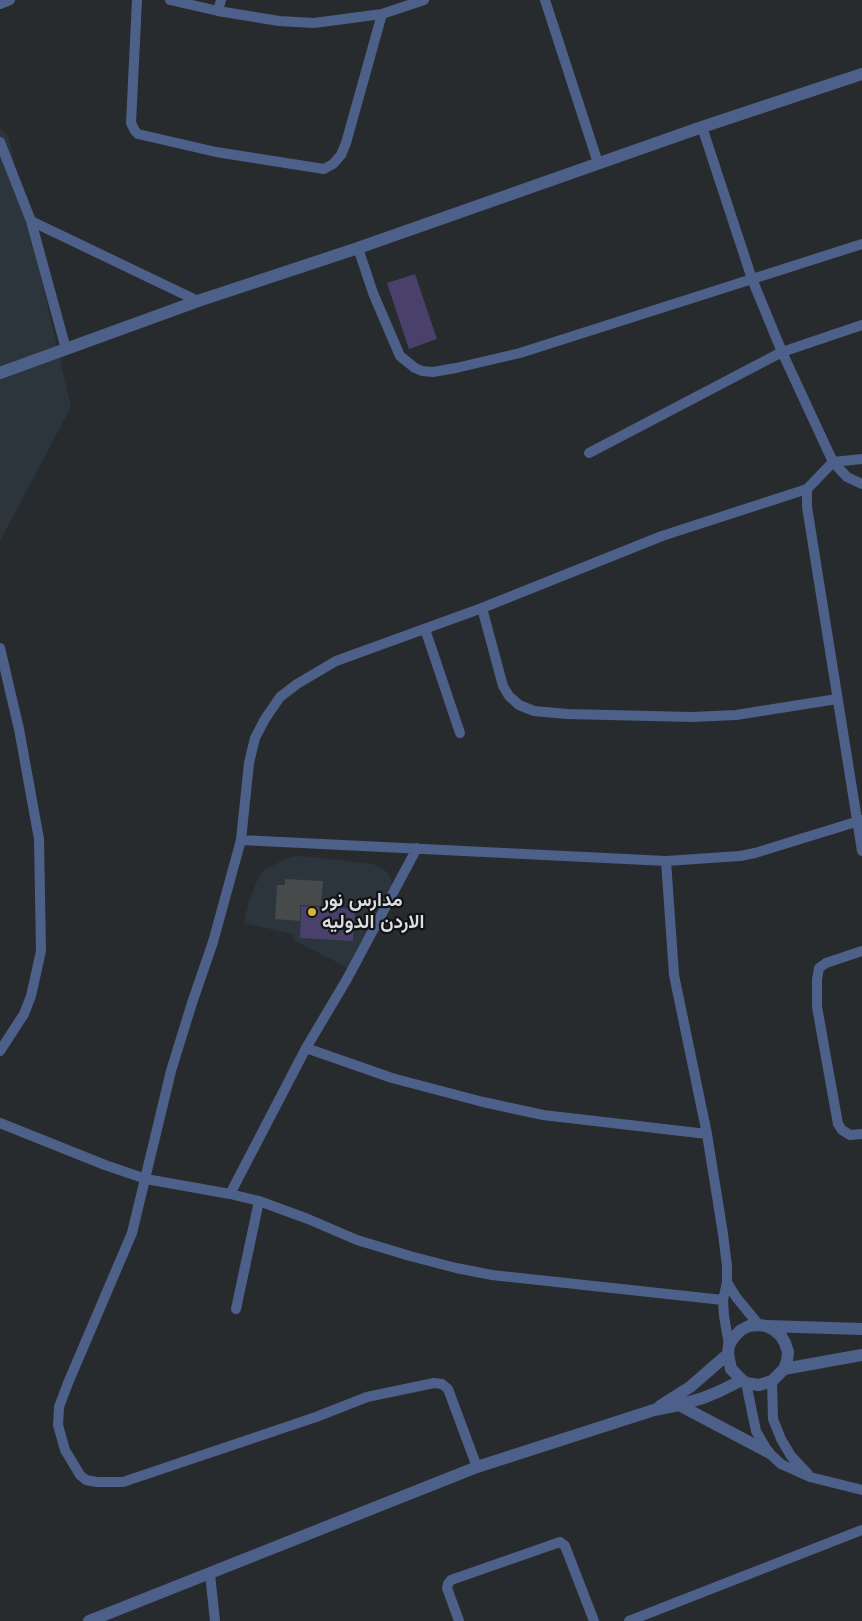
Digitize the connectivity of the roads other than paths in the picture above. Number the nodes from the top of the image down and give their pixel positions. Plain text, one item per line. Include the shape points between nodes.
1 (10, 0) edge
2 (137, 0) edge
3 (170, 0) edge
4 (221, 0) edge
5 (424, 0) edge
6 (545, 0) edge
7 (0, 4) edge
8 (218, 11) junction
9 (382, 14) junction
10 (862, 74) edge
11 (702, 127) junction
12 (0, 142) edge
13 (598, 163) junction
14 (31, 221) junction
15 (862, 244) edge
16 (358, 248) junction
17 (752, 279) junction
18 (198, 301) junction
19 (862, 325) edge
20 (66, 349) junction
21 (782, 352) junction
22 (0, 373) edge
23 (589, 453) dead end
24 (862, 460) edge
25 (833, 462) junction
26 (862, 484) edge
27 (807, 489) junction
28 (482, 608) junction
29 (425, 629) junction
30 (0, 648) edge
31 (837, 698) junction
32 (460, 733) dead end
33 (860, 821) edge
34 (242, 840) junction
35 (417, 848) junction
36 (862, 851) edge
37 (666, 861) junction
38 (862, 951) edge
39 (306, 1048) junction
40 (0, 1051) edge
41 (0, 1123) edge
42 (707, 1134) junction
43 (862, 1134) edge
44 (146, 1179) junction
45 (230, 1194) junction
46 (259, 1201) junction
47 (727, 1282) junction
48 (723, 1300) junction
49 (236, 1309) dead end
50 (762, 1326) junction
51 (862, 1329) edge
52 (728, 1350) junction
53 (862, 1354) edge
54 (784, 1369) junction
55 (744, 1382) junction
56 (772, 1382) junction
57 (679, 1405) junction
58 (654, 1410) junction
59 (768, 1452) junction
60 (477, 1467) junction
61 (810, 1477) junction
62 (862, 1490) edge
63 (862, 1530) edge
64 (210, 1574) junction
65 (654, 1617) edge
66 (89, 1621) edge
67 (215, 1621) edge
68 (459, 1621) edge
69 (594, 1621) edge
70 (629, 1621) edge

1 - 7 street
2 - 9 street via 132,123 138,134 216,152 324,169 341,155 346,142
3 - 8 street
4 - 8 street
5 - 9 street
6 - 13 street
8 - 9 street via 314,23
10 - 11 street
11 - 13 street
11 - 17 street
12 - 14 street
13 - 16 street
14 - 18 street
14 - 20 street
15 - 17 street
16 - 17 street via 398,350 408,364 422,371 456,368 520,353
16 - 18 street
17 - 21 street
18 - 20 street
19 - 21 street
20 - 22 street
21 - 23 street
21 - 25 street
24 - 25 street
25 - 26 street via 847,477
25 - 27 street
27 - 28 street via 662,536
27 - 31 street via 807,507
28 - 29 street
28 - 31 street via 509,696 519,705 534,711 736,715
29 - 32 street
29 - 34 street via 336,661 280,697 255,738
30 - 40 street via 39,840 41,951 24,1014
31 - 33 street
33 - 36 street
33 - 37 street via 755,853
34 - 35 street
34 - 44 street via 171,1071
35 - 37 street
35 - 39 street
37 - 42 street via 674,975
38 - 43 street via 826,963 819,968 817,980 818,1007 838,1124 850,1135
39 - 42 street via 392,1078 543,1115
39 - 45 street
41 - 44 street
42 - 47 street
44 - 45 street
44 - 60 street via 132,1233 59,1407 58,1425 66,1450 80,1475 97,1482 123,1482 367,1397 434,1383 448,1389
45 - 46 street
46 - 48 street via 357,1240 456,1268 510,1277
46 - 49 street
47 - 48 street
47 - 50 street
48 - 52 street
50 - 51 street
50 - 52 street via 741,1330
50 - 54 street via 774,1330 786,1343 788,1352
52 - 55 street via 731,1369
52 - 58 street via 690,1387
53 - 54 street
54 - 56 street
55 - 56 street via 759,1385
55 - 57 street
55 - 59 street via 756,1431
56 - 61 street via 774,1419 781,1439
57 - 58 street
57 - 59 street
58 - 60 street
59 - 61 street via 781,1464
60 - 64 street
61 - 62 street
63 - 65 street
64 - 66 street
64 - 67 street
65 - 70 street
68 - 69 street via 448,1588 452,1580 560,1542 565,1546

